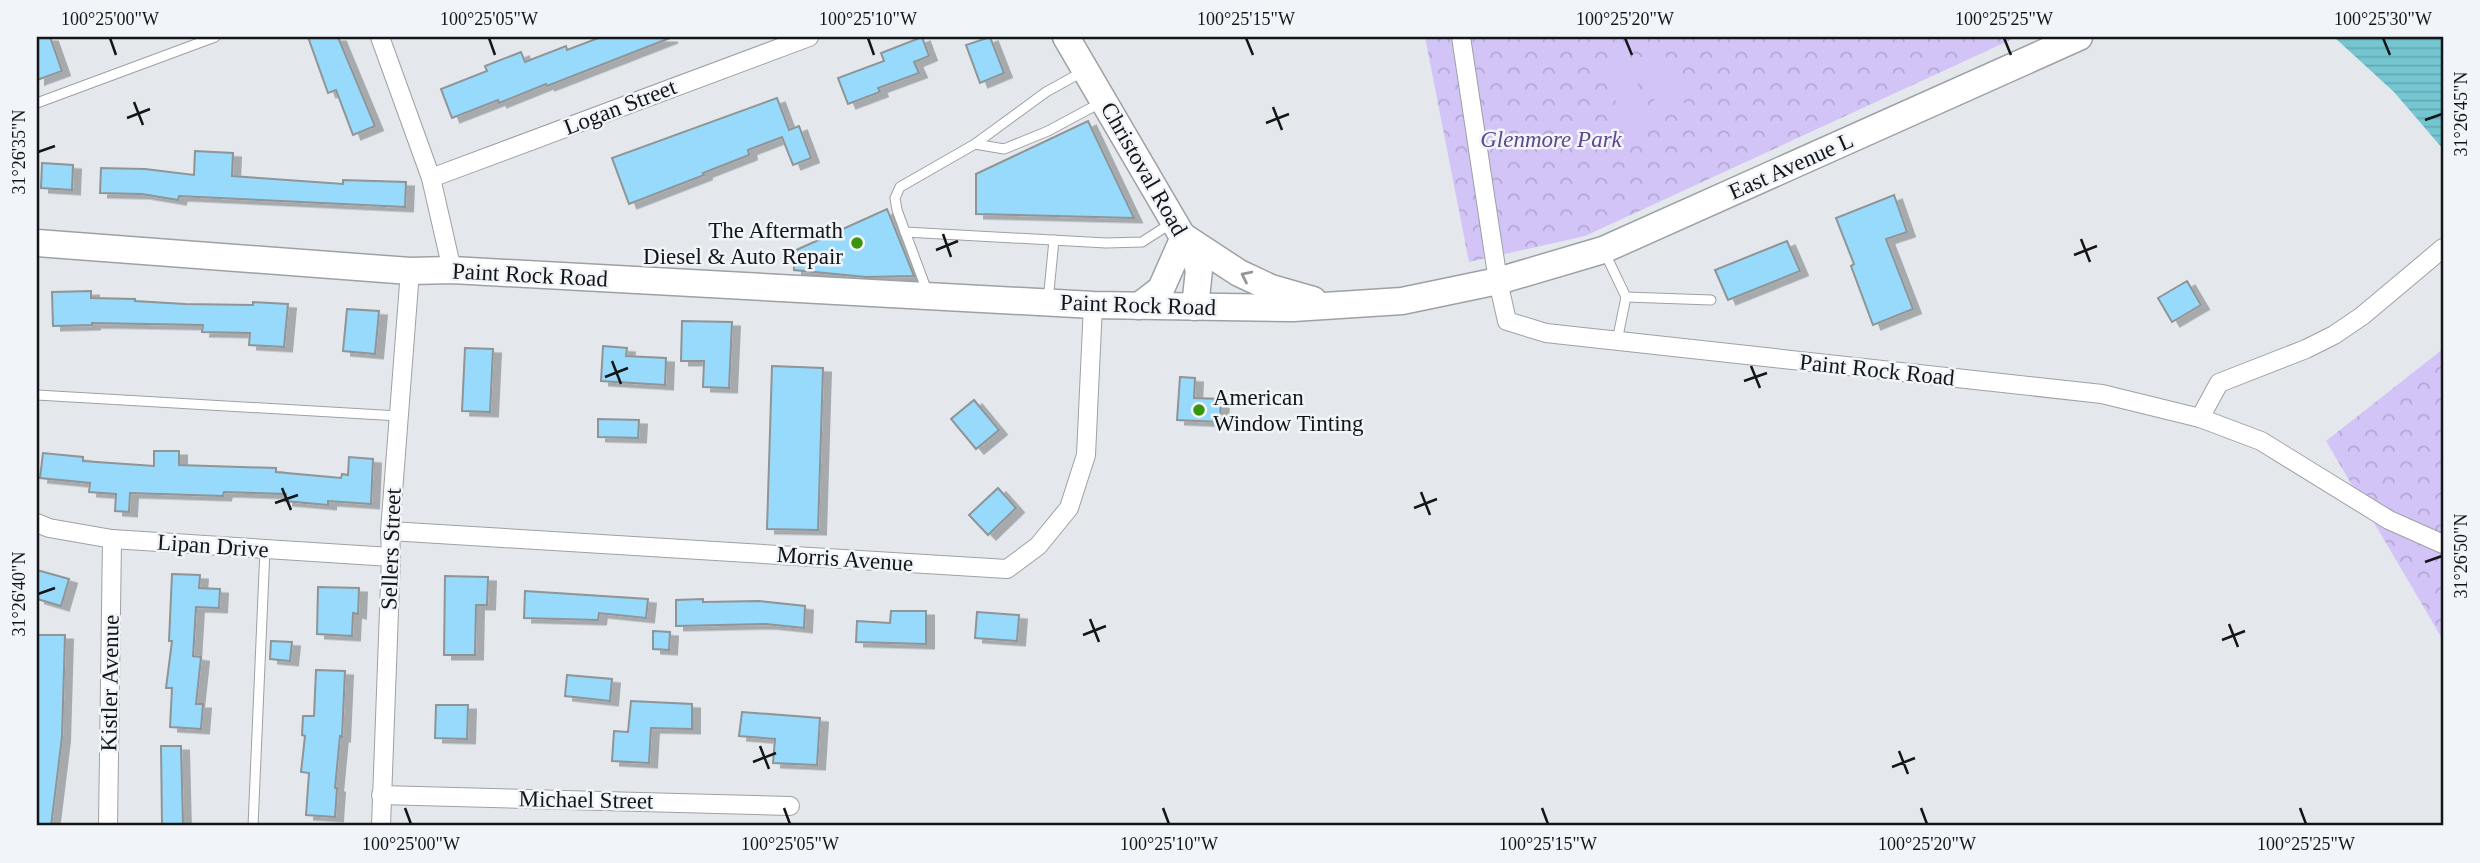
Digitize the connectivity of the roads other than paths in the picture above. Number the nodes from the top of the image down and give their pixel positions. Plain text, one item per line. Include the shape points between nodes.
1 (215, 37) edge
2 (380, 37) edge
3 (809, 37) edge
4 (1066, 37) edge
5 (1461, 37) edge
6 (2080, 37) edge
7 (1086, 70) junction
8 (1104, 101) junction
9 (37, 103) edge
10 (975, 144) junction
11 (431, 178) junction
12 (1180, 229) junction
13 (905, 232) junction
14 (1054, 240) junction
15 (37, 243) edge
16 (2443, 248) edge
17 (1604, 250) junction
18 (452, 270) junction
19 (410, 271) junction
20 (1497, 281) junction
21 (929, 296) junction
22 (1626, 297) junction
23 (1711, 300) dead end
24 (1048, 302) junction
25 (1093, 305) junction
26 (1139, 306) junction
27 (1334, 306) junction
28 (1195, 307) junction
29 (1617, 341) junction
30 (37, 396) edge
31 (399, 416) junction
32 (2200, 418) junction
33 (37, 523) edge
34 (390, 531) junction
35 (112, 540) junction
36 (2443, 544) edge
37 (265, 549) junction
38 (391, 557) junction
39 (381, 795) junction
40 (790, 806) dead end
41 (108, 826) edge
42 (253, 826) edge
43 (381, 826) edge

1 - 9 lane
2 - 11 street
3 - 11 street, Logan Street
4 - 7 main road, Christoval Road
5 - 20 street
6 - 17 main road, East Avenue L
7 - 8 main road, Christoval Road
7 - 10 lane via 1046,92
8 - 10 lane via 1004,149
8 - 12 main road, Christoval Road
10 - 13 lane via 900,187 895,198
11 - 18 street
12 - 14 lane via 1142,243
12 - 26 main road via 1161,289
27 -> 12 main road via 1271,288 1227,266
12 - 28 main road, Christoval Road via 1199,271
13 - 14 lane
13 - 21 lane
14 - 24 lane
15 - 19 main road, Paint Rock Road
16 - 32 street via 2334,335 2219,383
17 - 20 main road, East Avenue L
17 - 22 lane
18 - 19 main road, Paint Rock Road
18 - 21 main road, Paint Rock Road
19 - 31 street, Sellers Street
20 - 27 main road, Paint Rock Road via 1402,301
20 - 29 street, Paint Rock Road via 1507,321 1546,333
21 - 24 main road, Paint Rock Road
22 - 23 lane
22 - 29 lane
24 - 25 main road, Paint Rock Road
25 - 26 main road, Paint Rock Road
25 - 34 street, Morris Avenue via 1086,455 1069,508 1038,546 1007,569
26 - 28 main road, Paint Rock Road
27 - 28 main road, Paint Rock Road
29 - 32 street, Paint Rock Road via 2102,394
30 - 31 lane
31 - 34 street, Sellers Street
32 - 36 street, Paint Rock Road via 2261,441 2389,520
33 - 35 street, Lipan Drive
34 - 38 street, Sellers Street
35 - 37 street, Lipan Drive
35 - 41 street, Kistler Avenue
37 - 38 street, Lipan Drive
37 - 42 lane
38 - 39 street, Sellers Street
39 - 40 street, Michael Street
39 - 43 street, Sellers Street

